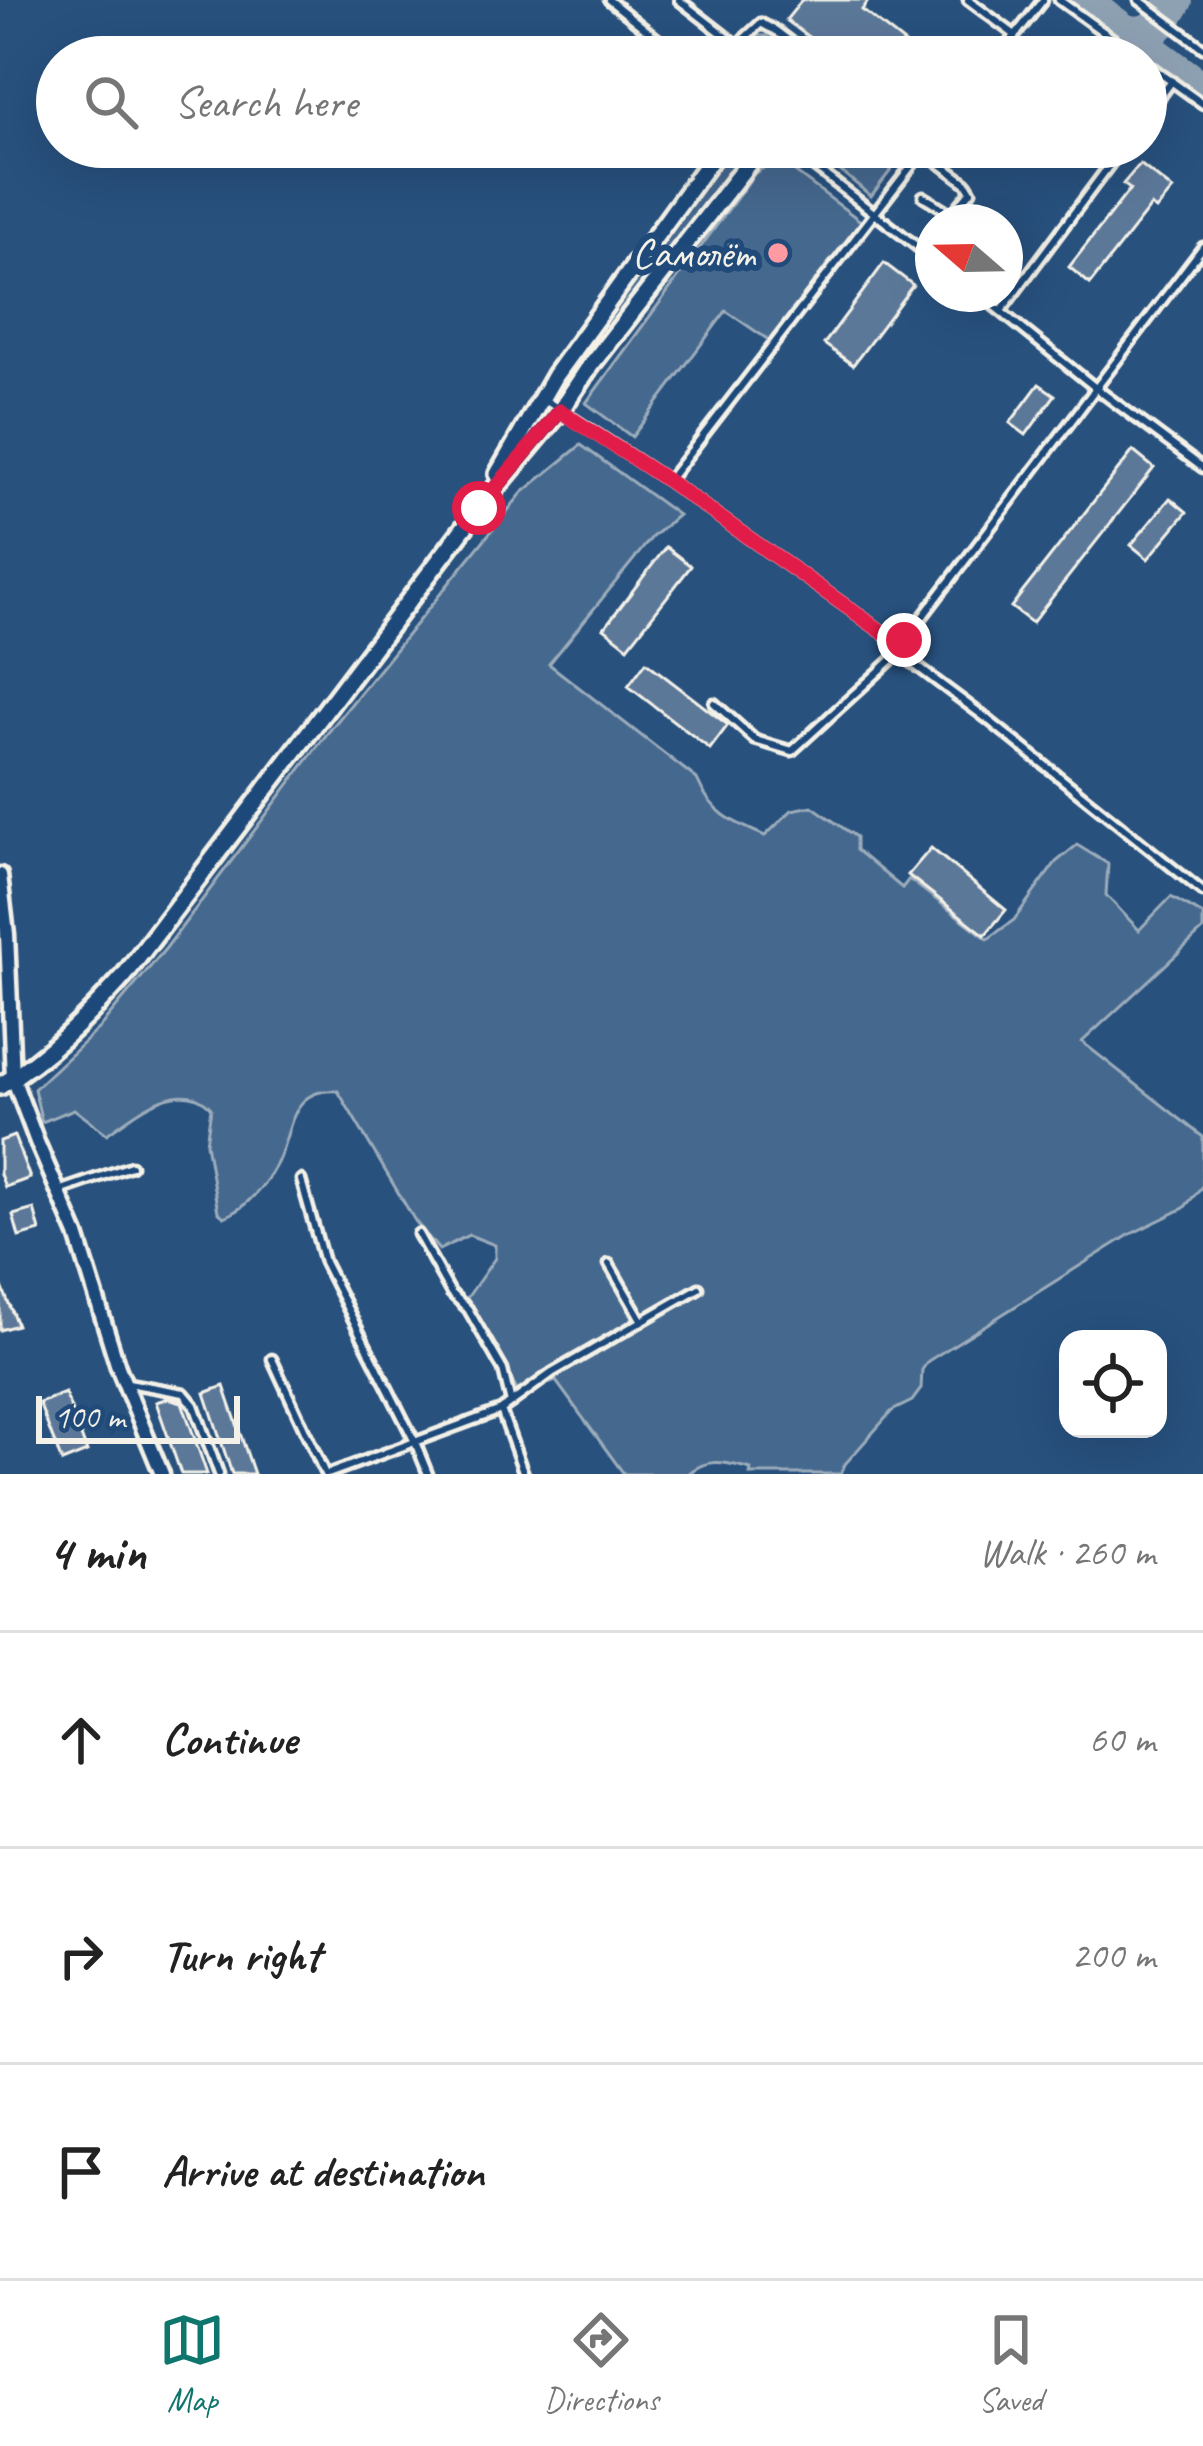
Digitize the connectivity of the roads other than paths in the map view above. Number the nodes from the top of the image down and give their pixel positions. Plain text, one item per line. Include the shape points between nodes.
1 (609, 0) edge
2 (680, 0) edge
3 (968, 0) edge
4 (1043, 0) edge
5 (1059, 0) edge
6 (1139, 0) edge
7 (1015, 35) joint
8 (654, 36) edge
9 (726, 36) edge
10 (747, 36) edge
11 (783, 36) edge
12 (1109, 36) edge
13 (1203, 48) edge
14 (1167, 78) edge
15 (1172, 81) junction
16 (1167, 88) edge
17 (1203, 104) edge
18 (705, 168) edge
19 (744, 168) edge
20 (815, 168) edge
21 (910, 168) edge
22 (947, 168) edge
23 (1107, 168) edge
24 (923, 196) dead end
25 (874, 215) junction
26 (915, 246) edge
27 (1203, 247) edge
28 (1023, 281) edge
29 (1002, 312) edge
30 (1097, 388) junction
31 (542, 398) junction
32 (560, 411) junction
33 (1203, 468) edge
34 (668, 481) junction
35 (479, 508) junction
36 (884, 633) junction
37 (899, 653) junction
38 (714, 703) dead end
39 (0, 875) edge
40 (1203, 892) edge
41 (7, 1082) edge
42 (130, 1166) dead end
43 (301, 1180) dead end
44 (59, 1191) junction
45 (418, 1234) dead end
46 (609, 1264) dead end
47 (699, 1288) dead end
48 (642, 1321) junction
49 (272, 1359) dead end
50 (125, 1384) junction
51 (512, 1402) junction
52 (501, 1410) junction
53 (415, 1442) junction
54 (162, 1474) edge
55 (219, 1474) edge
56 (327, 1474) edge
57 (428, 1474) edge
58 (524, 1474) edge

1 - 8 lane
2 - 9 lane
3 - 7 lane
4 - 7 lane
5 - 12 lane
6 - 13 lane
10 - 11 lane via 761,23
14 - 15 lane
15 - 16 lane
15 - 17 lane
18 - 31 street
19 - 32 street
20 - 25 lane
21 - 25 lane
22 - 24 lane via 971,191 952,214
23 - 28 lane
25 - 26 lane
25 - 34 lane
27 - 30 lane
29 - 30 lane
30 - 33 lane
30 - 36 lane via 904,640
31 - 32 lane
31 - 35 street
32 - 34 lane
32 - 35 street
34 - 36 lane
35 - 41 street via 124,976
36 - 37 lane
37 - 38 lane via 792,751 755,740
37 - 40 lane
39 - 41 street via 8,934
41 - 44 street
42 - 44 lane
43 - 53 lane via 324,1262
44 - 50 street
45 - 51 lane via 503,1370
46 - 48 lane
47 - 48 lane
48 - 51 lane
49 - 56 lane
50 - 54 street
50 - 55 lane via 184,1393
51 - 52 lane
52 - 53 lane
52 - 58 lane
53 - 56 lane
53 - 57 lane

